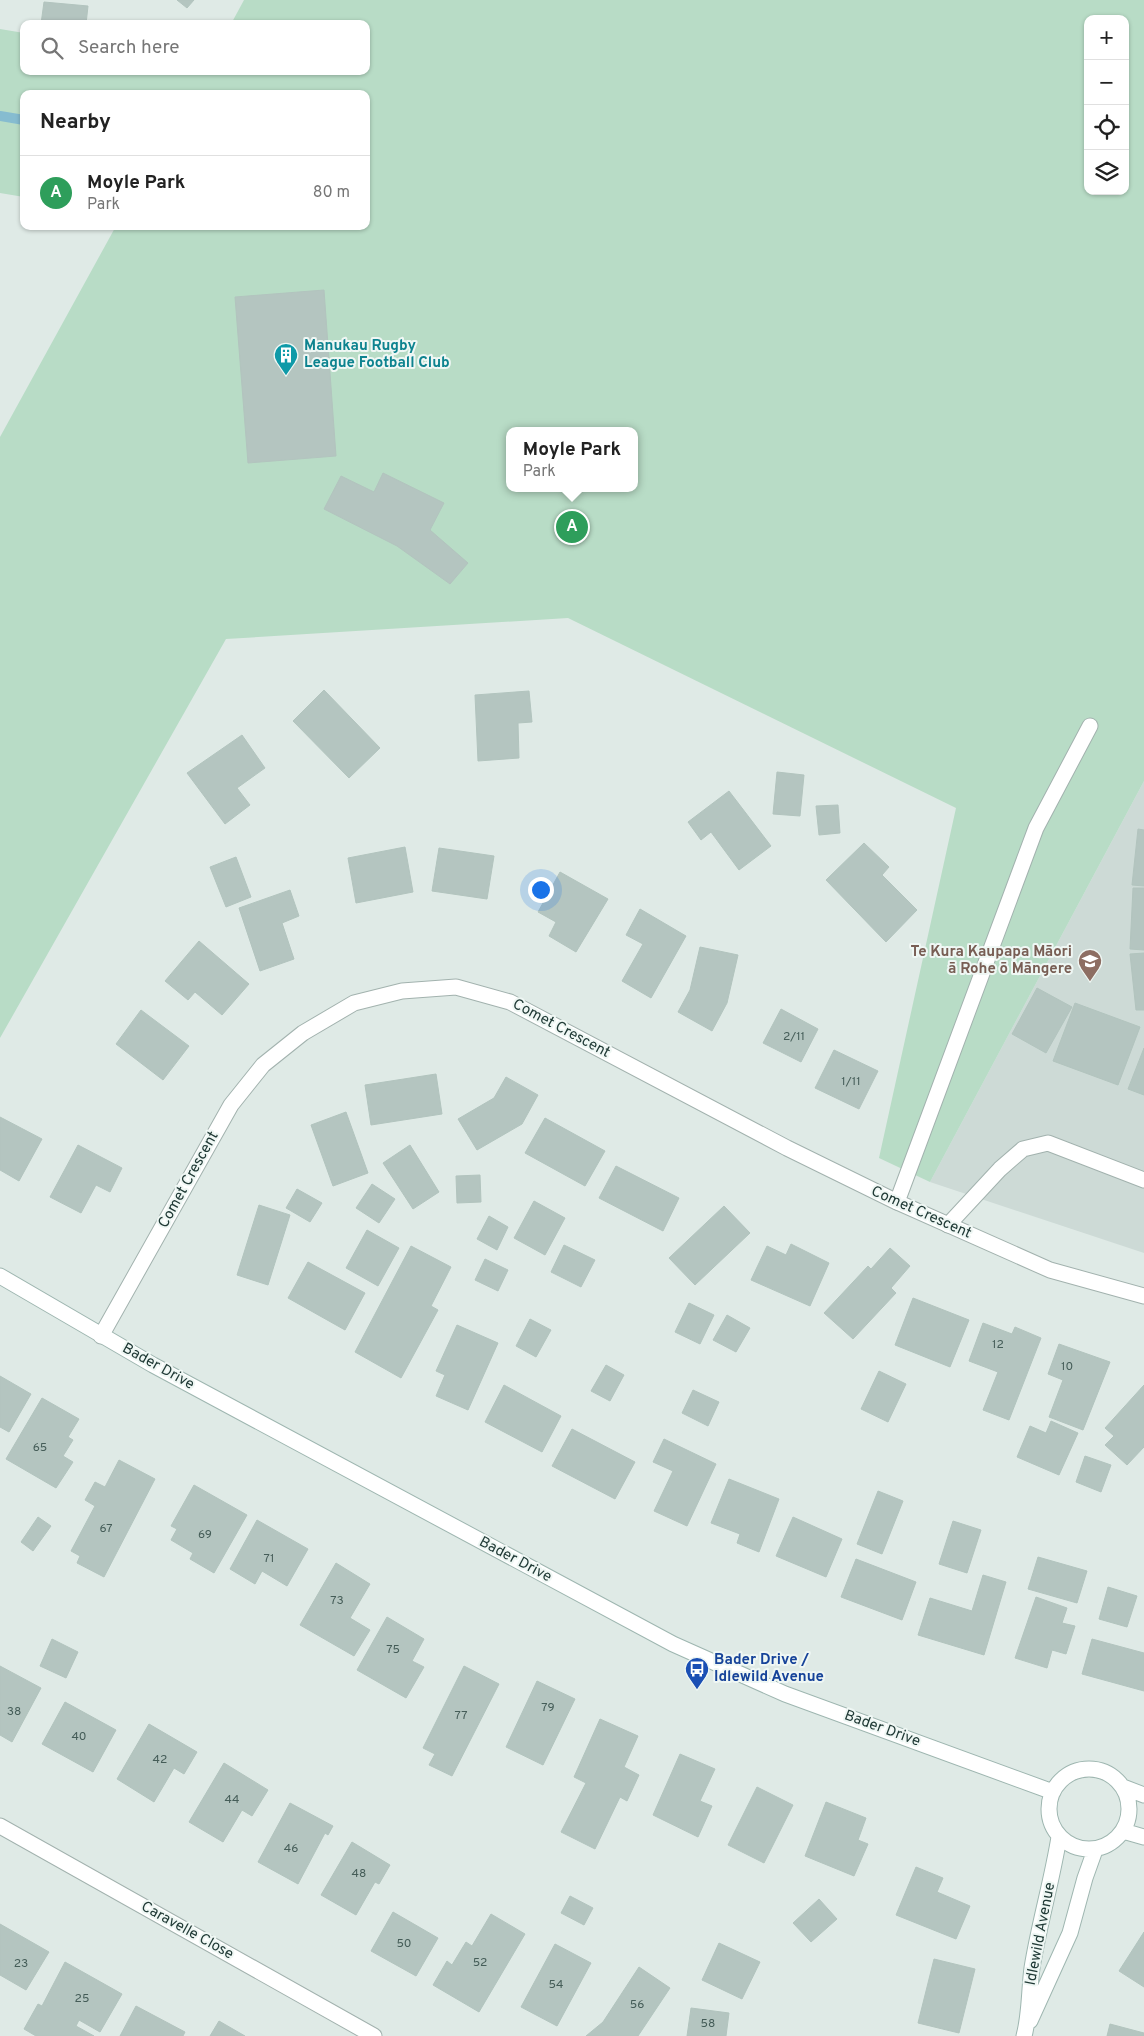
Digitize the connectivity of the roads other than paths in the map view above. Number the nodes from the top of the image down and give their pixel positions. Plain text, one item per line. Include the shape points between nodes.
1 (1090, 726) dead end
2 (1144, 1180) edge
3 (896, 1202) junction
4 (948, 1225) junction
5 (0, 1276) edge
6 (1144, 1296) edge
7 (101, 1336) junction
8 (1123, 1787) junction
9 (1053, 1792) junction
10 (1144, 1795) edge
11 (0, 1826) edge
12 (1123, 1831) junction
13 (1059, 1837) junction
14 (1144, 1837) edge
15 (1096, 1850) junction
16 (1025, 2034) edge
17 (374, 2036) edge

1 - 3 street via 1036,828
2 - 4 street via 1048,1143 1023,1149
3 - 4 street, Comet Crescent
3 - 7 street, Comet Crescent via 510,1002 456,987 402,991 354,1003 303,1033 263,1065 230,1106
4 - 6 street, Comet Crescent via 1050,1270
5 - 7 street, Bader Drive
7 - 9 street, Bader Drive via 673,1644 785,1694
8 - 9 street via 1115,1777 1090,1769 1064,1777
8 - 10 street
8 - 12 street via 1130,1813
9 - 13 street via 1049,1812
11 - 17 street, Caravelle Close
12 - 14 street
12 - 15 street via 1119,1838
13 - 15 street via 1082,1850
13 - 16 street, Idlewild Avenue via 1032,1967
15 - 16 street, Idlewild Avenue via 1070,1933

